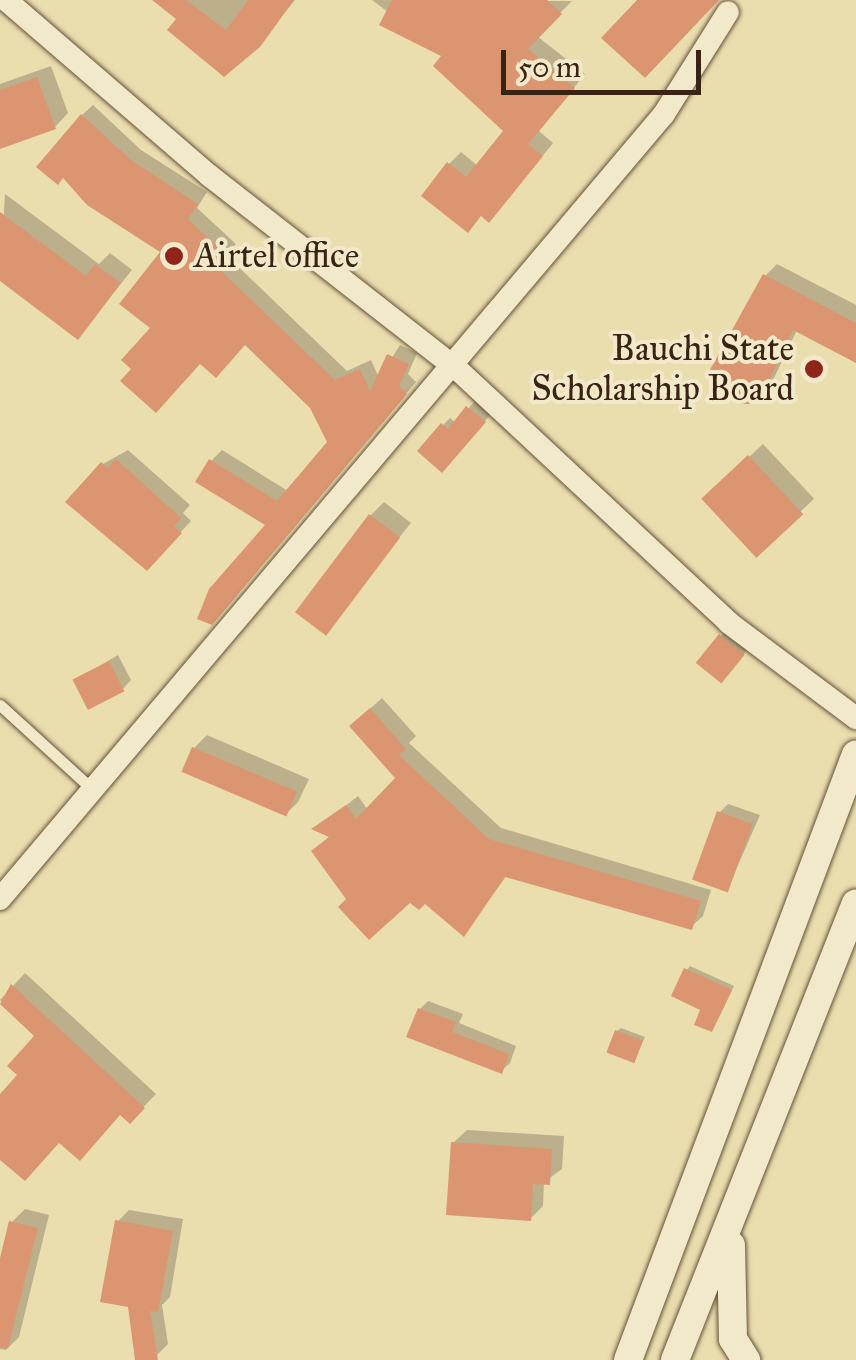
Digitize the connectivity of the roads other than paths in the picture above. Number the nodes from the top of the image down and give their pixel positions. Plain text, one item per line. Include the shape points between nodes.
1 (6, 0) edge
2 (728, 12) dead end
3 (456, 368) junction
4 (0, 706) edge
5 (856, 718) edge
6 (856, 754) edge
7 (93, 791) junction
8 (0, 900) edge
9 (856, 904) edge
10 (731, 1228) junction
11 (628, 1360) edge
12 (675, 1360) edge
13 (746, 1360) edge

1 - 3 street via 210,176
2 - 3 street via 664,114
3 - 5 street via 729,622
3 - 7 street
4 - 7 lane
6 - 11 street
7 - 8 street
9 - 10 street
10 - 12 street
10 - 13 street via 734,1339

